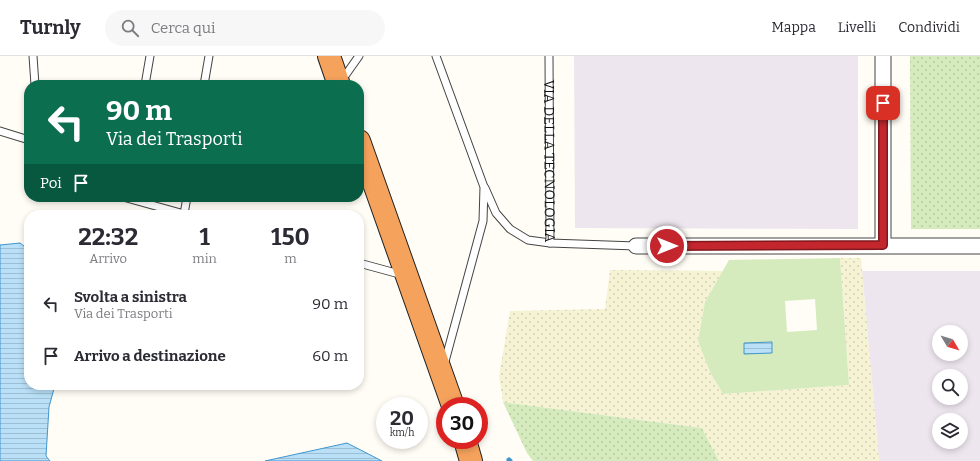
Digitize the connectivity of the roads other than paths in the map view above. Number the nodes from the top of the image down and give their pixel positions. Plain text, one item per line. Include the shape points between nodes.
1 (33, 56) edge
2 (150, 56) edge
3 (208, 56) edge
4 (329, 56) edge
5 (359, 56) edge
6 (436, 56) edge
7 (550, 56) edge
8 (883, 56) edge
9 (35, 80) edge
10 (146, 80) edge
11 (205, 80) edge
12 (337, 80) edge
13 (342, 80) edge
14 (0, 131) edge
15 (24, 138) edge
16 (364, 155) edge
17 (484, 186) junction
18 (142, 202) edge
19 (171, 210) edge
20 (550, 243) junction
21 (883, 245) junction
22 (636, 246) joint
23 (980, 246) edge
24 (364, 263) edge
25 (407, 276) junction
26 (442, 375) junction
27 (450, 397) edge

1 - 9 lane
2 - 10 lane
3 - 11 lane
4 - 12 highway
5 - 13 lane
6 - 17 lane
7 - 20 lane, VIA DELLA TECNOLOGIA
8 - 21 street
14 - 15 lane
16 - 25 highway
17 - 20 lane via 496,213 510,229 528,240
17 - 26 lane via 483,221
18 - 19 lane
20 - 22 lane, VIA DELLA TECNOLOGIA
21 - 22 street, VIA DELLA TECNOLOGIA
21 - 23 street, VIA DELLA TECNOLOGIA
24 - 25 lane
25 - 26 highway
26 - 27 highway

